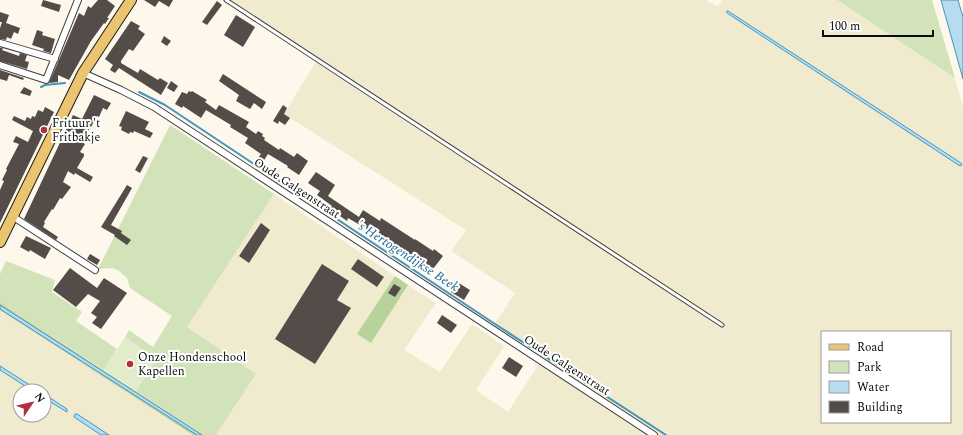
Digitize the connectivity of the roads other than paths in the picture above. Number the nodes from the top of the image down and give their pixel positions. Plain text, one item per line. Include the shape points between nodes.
1 (78, 0) edge
2 (131, 0) edge
3 (226, 0) edge
4 (0, 43) edge
5 (55, 59) junction
6 (0, 65) edge
7 (83, 73) junction
8 (12, 216) junction
9 (0, 242) edge
10 (95, 270) dead end
11 (722, 325) dead end
12 (654, 435) edge

1 - 5 street
2 - 7 main road
3 - 11 lane
4 - 5 street
5 - 6 street via 46,80
7 - 8 main road
7 - 12 street, Oude Galgenstraat via 154,107
8 - 9 main road
8 - 10 street

